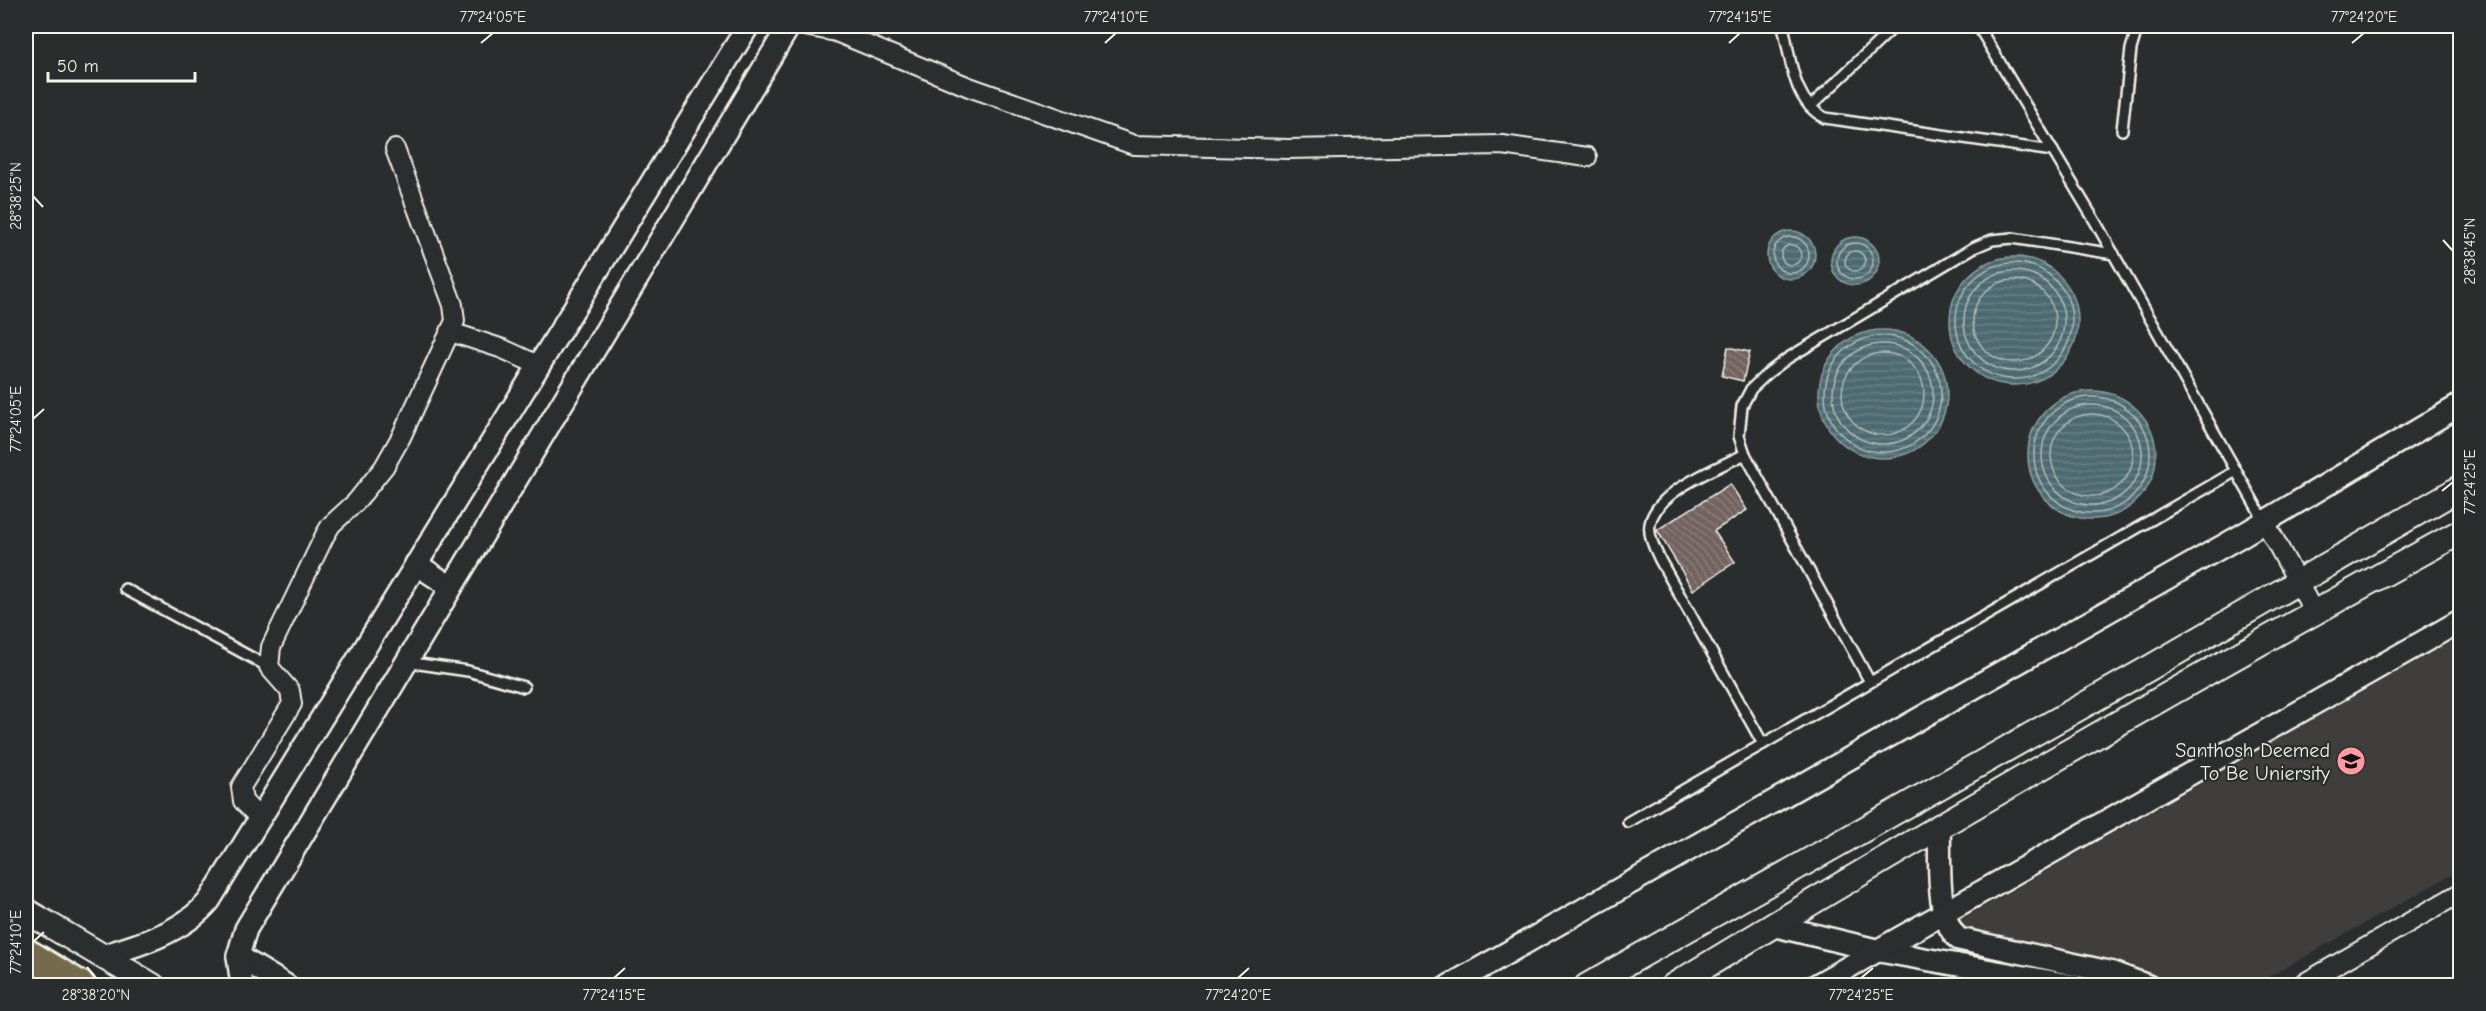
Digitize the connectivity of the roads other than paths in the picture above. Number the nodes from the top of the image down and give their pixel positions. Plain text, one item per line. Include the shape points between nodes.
1 (789, 26) edge
2 (805, 26) edge
3 (1783, 26) edge
4 (1895, 26) edge
5 (1978, 26) edge
6 (2138, 26) edge
7 (741, 36) edge
8 (1810, 107) junction
9 (2122, 130) dead end
10 (395, 148) dead end
11 (2053, 151) junction
12 (1587, 157) dead end
13 (2114, 254) junction
14 (451, 332) junction
15 (538, 365) junction
16 (2460, 405) edge
17 (1746, 454) junction
18 (2236, 471) junction
19 (2460, 488) edge
20 (2265, 522) junction
21 (2460, 532) edge
22 (416, 564) junction
23 (2298, 582) junction
24 (451, 586) junction
25 (124, 589) dead end
26 (2314, 612) junction
27 (2460, 621) edge
28 (406, 662) junction
29 (269, 667) junction
30 (1870, 682) junction
31 (524, 687) dead end
32 (1763, 744) junction
33 (259, 818) junction
34 (1628, 822) dead end
35 (1939, 826) junction
36 (2460, 893) edge
37 (26, 911) edge
38 (1943, 912) junction
39 (1772, 925) junction
40 (1880, 951) junction
41 (26, 953) edge
42 (102, 956) junction
43 (238, 956) junction
44 (2063, 984) edge
45 (81, 986) edge
46 (153, 986) edge
47 (242, 986) edge
48 (287, 986) edge
49 (1449, 986) edge
50 (1587, 986) edge
51 (1673, 986) edge
52 (1815, 986) edge
53 (2148, 986) edge
54 (2299, 986) edge

1 - 24 street
2 - 12 street via 836,32 969,87 1134,145 1288,149 1502,146
3 - 8 lane via 1798,87
4 - 8 lane
5 - 11 lane
6 - 9 lane via 2131,49
7 - 15 street
8 - 11 lane via 1837,121
10 - 14 street via 453,306 455,321
11 - 13 lane
13 - 17 lane via 2012,238 1992,240 1973,248 1768,373 1751,389 1742,406 1739,436
13 - 18 lane
14 - 15 street via 503,348
14 - 29 street via 384,467 325,535 271,647
15 - 22 street
16 - 20 street
17 - 30 lane
17 - 32 lane via 1672,494 1653,514 1649,526 1660,560
18 - 20 lane
18 - 30 lane
19 - 23 main road
20 - 23 street
20 - 49 street
21 - 26 main road
22 - 24 street
22 - 33 street
23 - 26 street
23 - 50 main road
24 - 28 street
25 - 29 lane
26 - 35 main road
27 - 38 street
28 - 31 lane via 468,671
28 - 43 street via 246,928
29 - 33 street via 290,691 292,704 241,787 243,801
30 - 32 lane
32 - 34 lane
33 - 42 street via 199,913 134,946
35 - 38 street
35 - 39 main road
36 - 54 street
37 - 42 main road
38 - 40 street
38 - 53 street via 1953,934 1965,942 2113,974
39 - 40 street
39 - 51 main road
40 - 44 street
40 - 52 street
41 - 45 highway
42 - 46 main road
43 - 47 street
43 - 48 street

